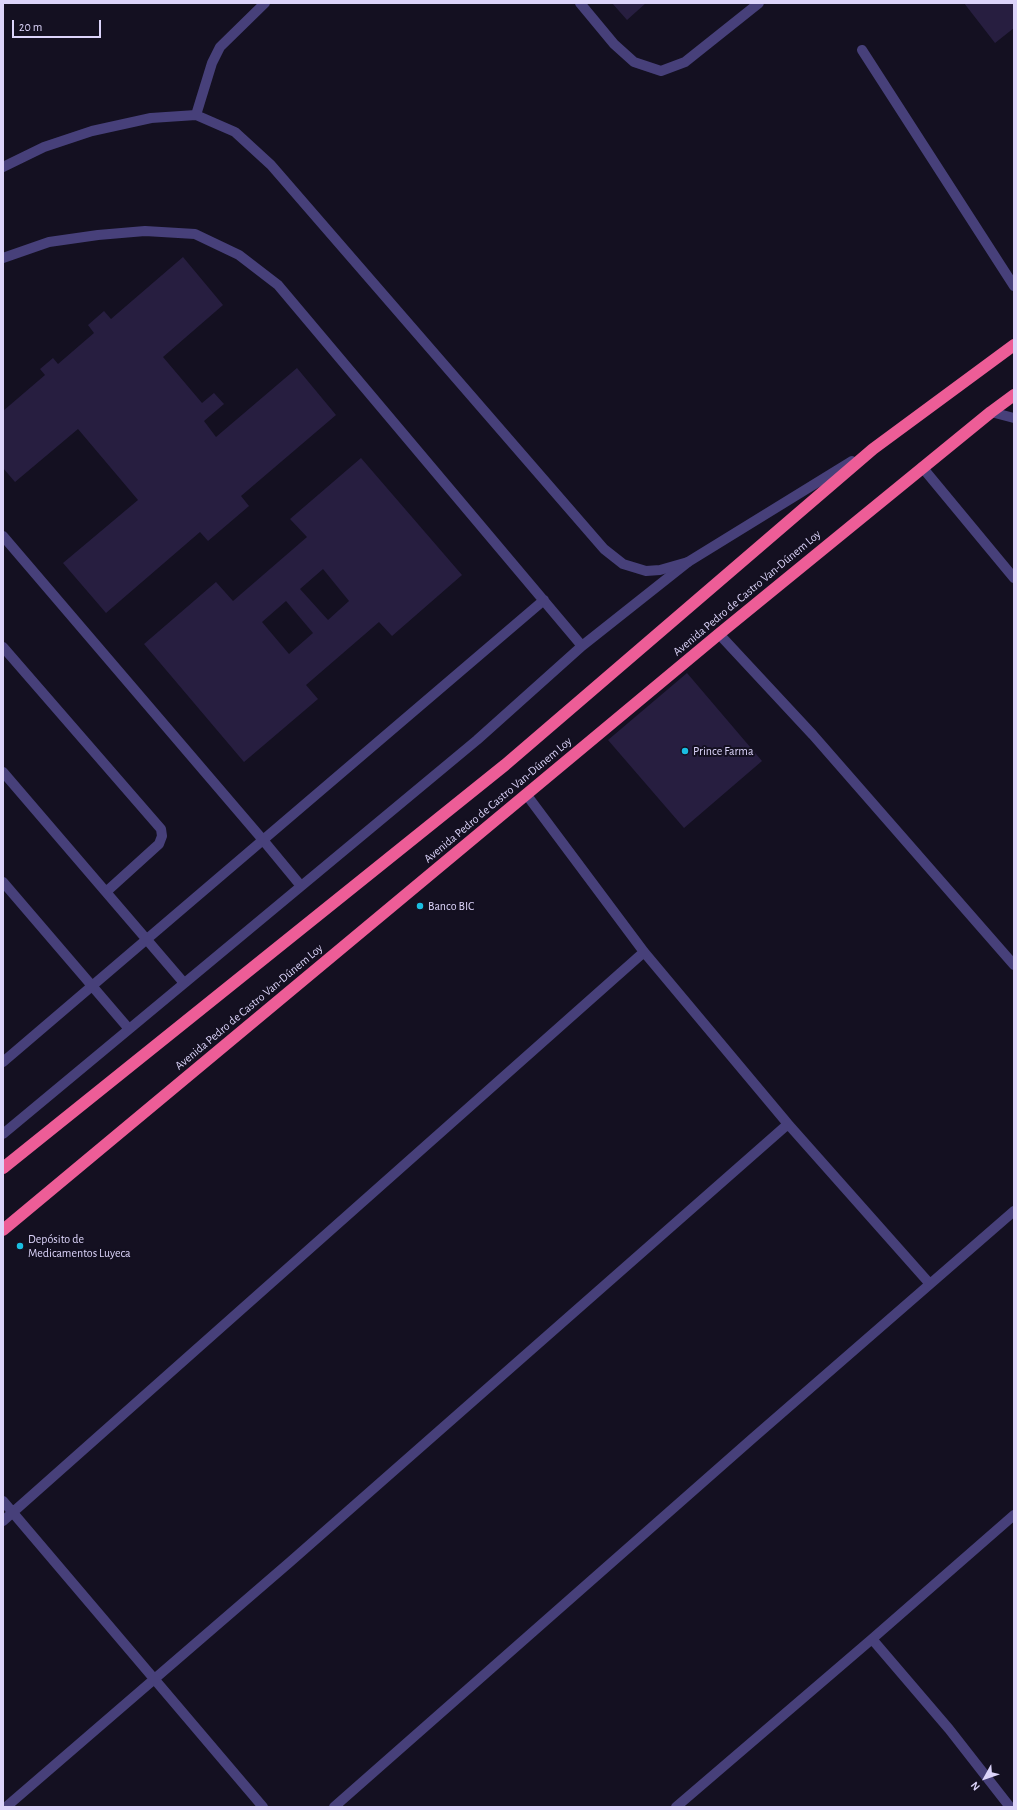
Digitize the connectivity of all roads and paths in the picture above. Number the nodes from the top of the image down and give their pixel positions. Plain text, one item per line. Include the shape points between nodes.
1 (265, 3) edge
2 (580, 3) edge
3 (760, 3) edge
4 (862, 50) dead end
5 (196, 115) junction
6 (3, 166) edge
7 (3, 258) edge
8 (1014, 286) edge
9 (1014, 345) edge
10 (1014, 395) edge
11 (991, 412) junction
12 (1014, 418) edge
13 (873, 449) junction
14 (922, 467) junction
15 (3, 536) edge
16 (688, 562) junction
17 (1014, 578) edge
18 (544, 600) junction
19 (719, 634) junction
20 (582, 646) junction
21 (3, 647) edge
22 (3, 772) edge
23 (526, 794) junction
24 (263, 840) junction
25 (3, 882) edge
26 (301, 886) junction
27 (106, 892) junction
28 (146, 940) junction
29 (644, 952) junction
30 (1014, 965) edge
31 (184, 983) junction
32 (92, 986) junction
33 (129, 1029) junction
34 (3, 1062) edge
35 (788, 1124) junction
36 (3, 1134) edge
37 (3, 1168) edge
38 (1014, 1210) edge
39 (3, 1230) edge
40 (930, 1284) junction
41 (3, 1501) edge
42 (13, 1513) junction
43 (1014, 1515) edge
44 (3, 1521) edge
45 (872, 1639) junction
46 (154, 1680) junction
47 (6, 1807) edge
48 (263, 1807) edge
49 (334, 1807) edge
50 (676, 1807) edge
51 (1010, 1807) edge

1 - 5 street via 220,47 212,63
2 - 3 street via 614,44 634,62 661,71 685,62
4 - 8 street
5 - 6 street via 151,118 92,131 44,147
5 - 16 street via 235,132 272,165 604,549 623,564 646,571
7 - 18 street via 50,242 145,231 195,234 239,255 278,285
9 - 13 highway, Avenida Pedro de Castro Van-Dúnem Loy
10 - 11 highway, Avenida Pedro de Castro Van-Dúnem Loy
11 - 12 street
11 - 14 highway, Avenida Pedro de Castro Van-Dúnem Loy
13 - 16 street
13 - 37 highway, Avenida Pedro de Castro Van-Dúnem Loy via 505,765
14 - 17 street
14 - 19 highway, Avenida Pedro de Castro Van-Dúnem Loy
15 - 24 street
16 - 20 street
18 - 20 street
18 - 24 street
19 - 23 highway, Avenida Pedro de Castro Van-Dúnem Loy
19 - 30 street via 813,736
20 - 26 street via 477,740
21 - 27 street via 161,829 159,844
22 - 27 street
23 - 29 street
23 - 39 highway, Avenida Pedro de Castro Van-Dúnem Loy
24 - 26 street
24 - 28 street
25 - 32 street
26 - 31 street
27 - 28 street
28 - 31 street
28 - 32 street
29 - 35 street
29 - 42 street
31 - 33 street
32 - 33 street
32 - 34 street
33 - 36 street
35 - 40 street
35 - 46 street
38 - 40 street
40 - 49 street
41 - 42 street
42 - 44 street
42 - 46 street
43 - 45 street
45 - 50 street
45 - 51 street via 949,1729
46 - 47 street
46 - 48 street

